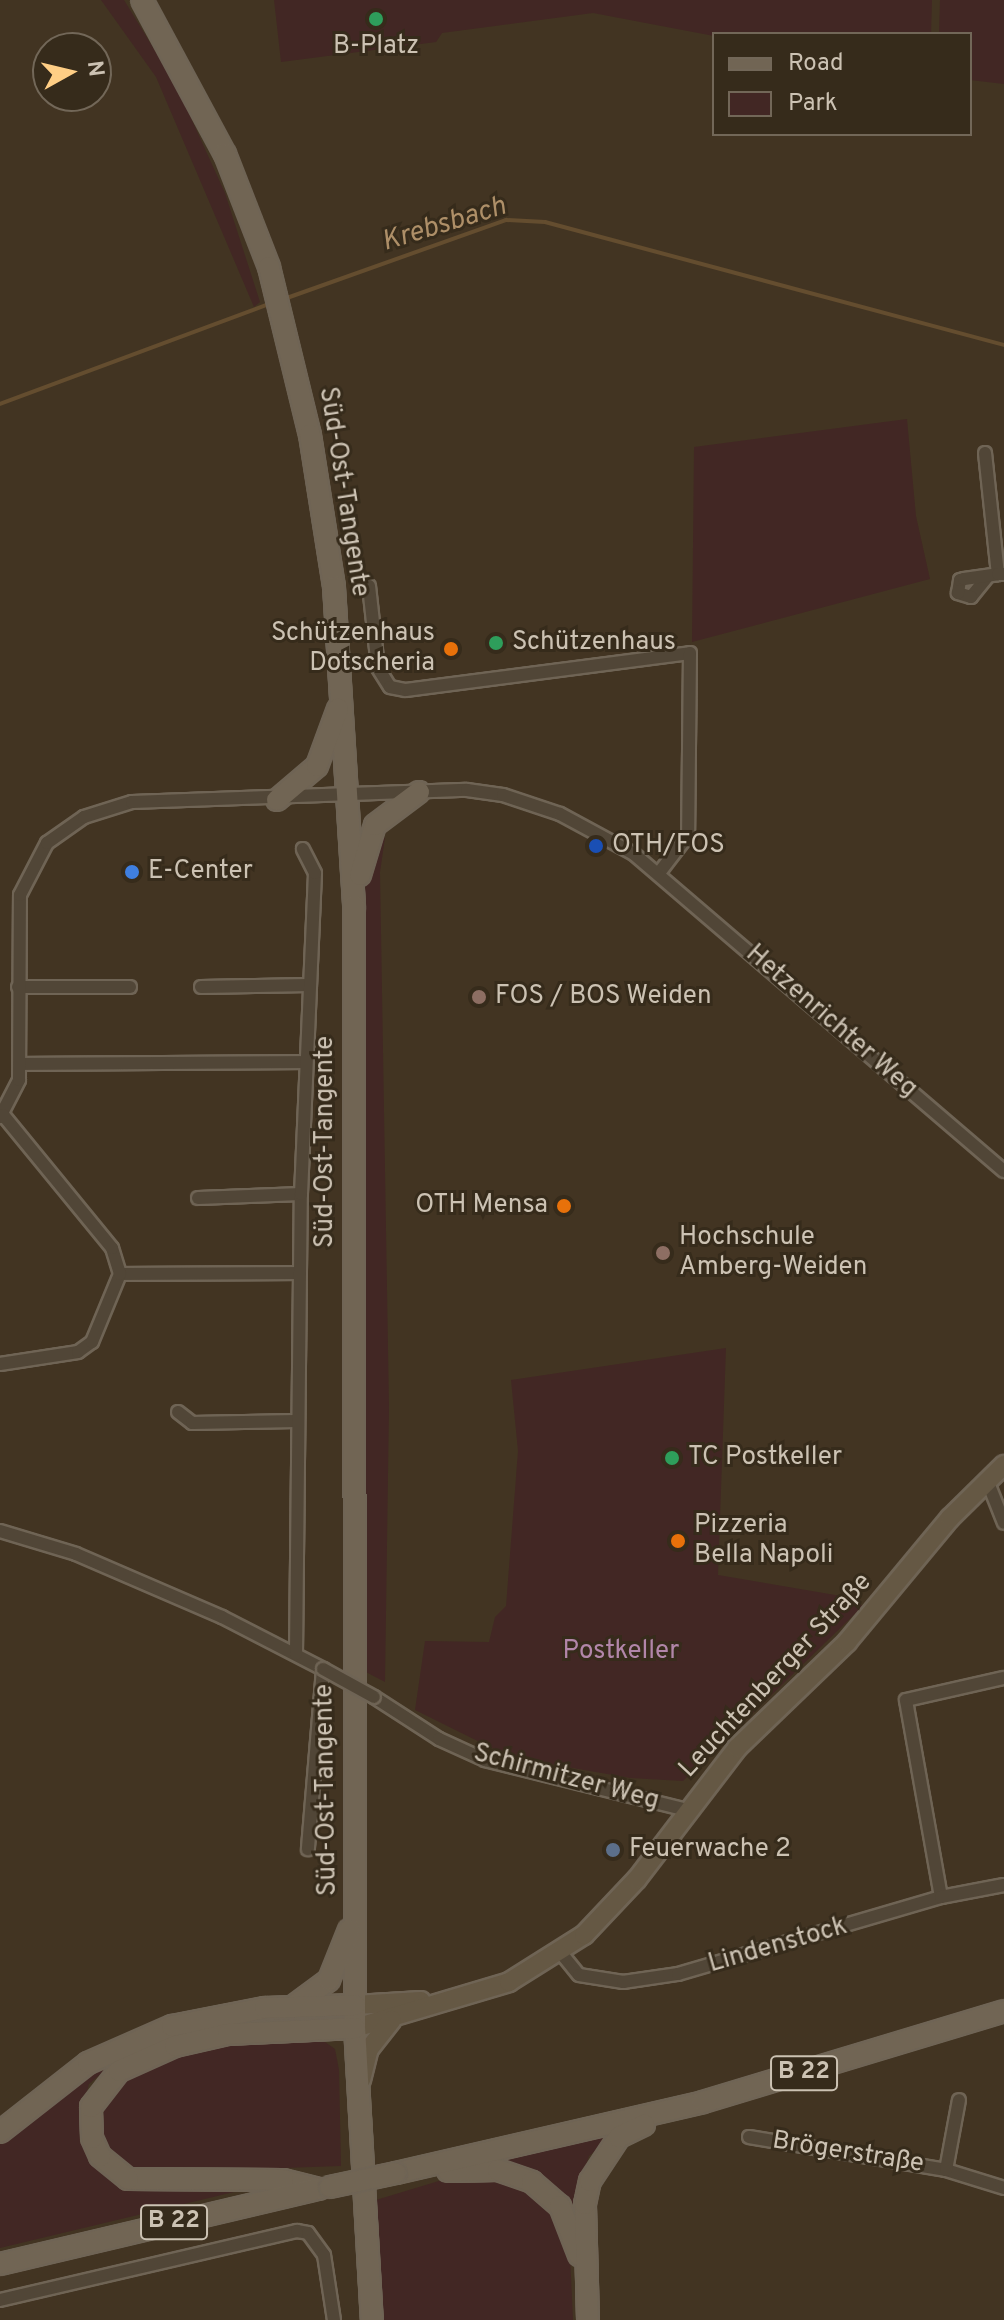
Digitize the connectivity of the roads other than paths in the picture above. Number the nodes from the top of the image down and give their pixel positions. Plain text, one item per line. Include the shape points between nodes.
1 (142, 0) edge
2 (985, 453) dead end
3 (997, 575) edge
4 (369, 586) dead end
5 (342, 694) junction
6 (419, 792) junction
7 (349, 796) junction
8 (277, 800) junction
9 (303, 849) dead end
10 (659, 873) junction
11 (354, 906) junction
12 (0, 945) edge
13 (16, 945) junction
14 (309, 985) junction
15 (18, 987) junction
16 (130, 987) dead end
17 (201, 987) dead end
18 (305, 1062) junction
19 (20, 1064) junction
20 (2, 1116) edge
21 (1004, 1171) edge
22 (301, 1194) junction
23 (198, 1198) dead end
24 (300, 1273) junction
25 (120, 1274) junction
26 (0, 1364) edge
27 (178, 1412) dead end
28 (296, 1421) junction
29 (1004, 1465) edge
30 (987, 1480) junction
31 (1004, 1523) edge
32 (0, 1531) edge
33 (296, 1654) junction
34 (323, 1669) junction
35 (1004, 1678) edge
36 (687, 1810) junction
37 (308, 1849) dead end
38 (1004, 1885) edge
39 (941, 1897) junction
40 (354, 1919) junction
41 (561, 1953) junction
42 (468, 1997) junction
43 (355, 2005) junction
44 (294, 2006) junction
45 (1004, 2011) edge
46 (396, 2017) junction
47 (355, 2028) junction
48 (357, 2095) junction
49 (959, 2100) dead end
50 (703, 2102) junction
51 (0, 2132) edge
52 (749, 2137) dead end
53 (946, 2170) junction
54 (405, 2171) junction
55 (324, 2188) junction
56 (1004, 2188) edge
57 (0, 2264) edge
58 (587, 2278) junction
59 (0, 2300) edge
60 (334, 2320) edge
61 (372, 2320) edge
62 (588, 2320) edge

1 - 5 main road, Süd-Ost-Tangente via 225,154 269,267 291,344 324,506
2 - 3 street
4 - 10 street via 378,668 390,687 406,690 690,653 688,835
5 - 7 main road, Süd-Ost-Tangente
5 - 8 main road via 317,766
6 - 7 street, Hetzenrichter Weg
6 - 10 street, Hetzenrichter Weg via 467,790 536,806 594,830
6 - 11 main road via 375,825
7 - 8 street, Hetzenrichter Weg
7 - 11 main road, Süd-Ost-Tangente
8 - 13 street, Hetzenrichter Weg via 132,802 84,817 35,859 20,895
9 - 14 street via 315,873
10 - 21 street, Hetzenrichter Weg
11 - 40 main road, Süd-Ost-Tangente
12 - 13 street
13 - 15 street, Hetzenrichter Weg
14 - 17 street
14 - 18 street
15 - 16 street
15 - 19 street, Hetzenrichter Weg
18 - 19 street
18 - 22 street
19 - 20 street, Hetzenrichter Weg via 19,1080
20 - 25 street via 112,1248
22 - 23 street
22 - 24 street
24 - 25 street
24 - 28 street
25 - 26 street via 92,1342 78,1352
27 - 28 street via 192,1423
28 - 33 street
29 - 30 street, Leuchtenberger Straße
30 - 31 street
30 - 36 street, Leuchtenberger Straße via 847,1642 737,1748
32 - 33 street, Schirmitzer Weg via 76,1554
33 - 34 street, Schirmitzer Weg
34 - 36 street, Schirmitzer Weg, bridge via 439,1739 485,1760
34 - 37 street
35 - 39 street via 906,1700
36 - 41 street, Leuchtenberger Straße via 613,1908
38 - 39 street, Lindenstock
39 - 41 street, Lindenstock via 795,1943 623,1982 579,1975
40 - 43 main road, Süd-Ost-Tangente
40 - 44 main road via 329,1980
41 - 42 street, Leuchtenberger Straße
42 - 43 street, Leuchtenberger Straße
42 - 46 street, Leuchtenberger Straße
43 - 44 main road
43 - 47 main road, Süd-Ost-Tangente
44 - 51 main road via 219,2014 130,2042 88,2063
45 - 50 main road, B 22
46 - 47 street, Leuchtenberger Straße
46 - 48 street via 369,2049
47 - 48 main road, Süd-Ost-Tangente
47 - 55 main road via 228,2034 175,2046 119,2071 91,2107 92,2138 100,2156 128,2179 283,2180
48 - 61 main road, Süd-Ost-Tangente
49 - 53 street, Brögerstraße
50 - 54 main road, B 22
50 - 58 main road, B 22 via 619,2137 601,2157 585,2204
52 - 53 street, Brögerstraße
53 - 56 street, Brögerstraße
54 - 55 main road, B 22, bridge
54 - 58 main road, B 22 via 498,2170 532,2182 564,2213
55 - 57 main road, B 22
58 - 62 main road, B 22
59 - 60 street via 297,2231 308,2233 324,2255

